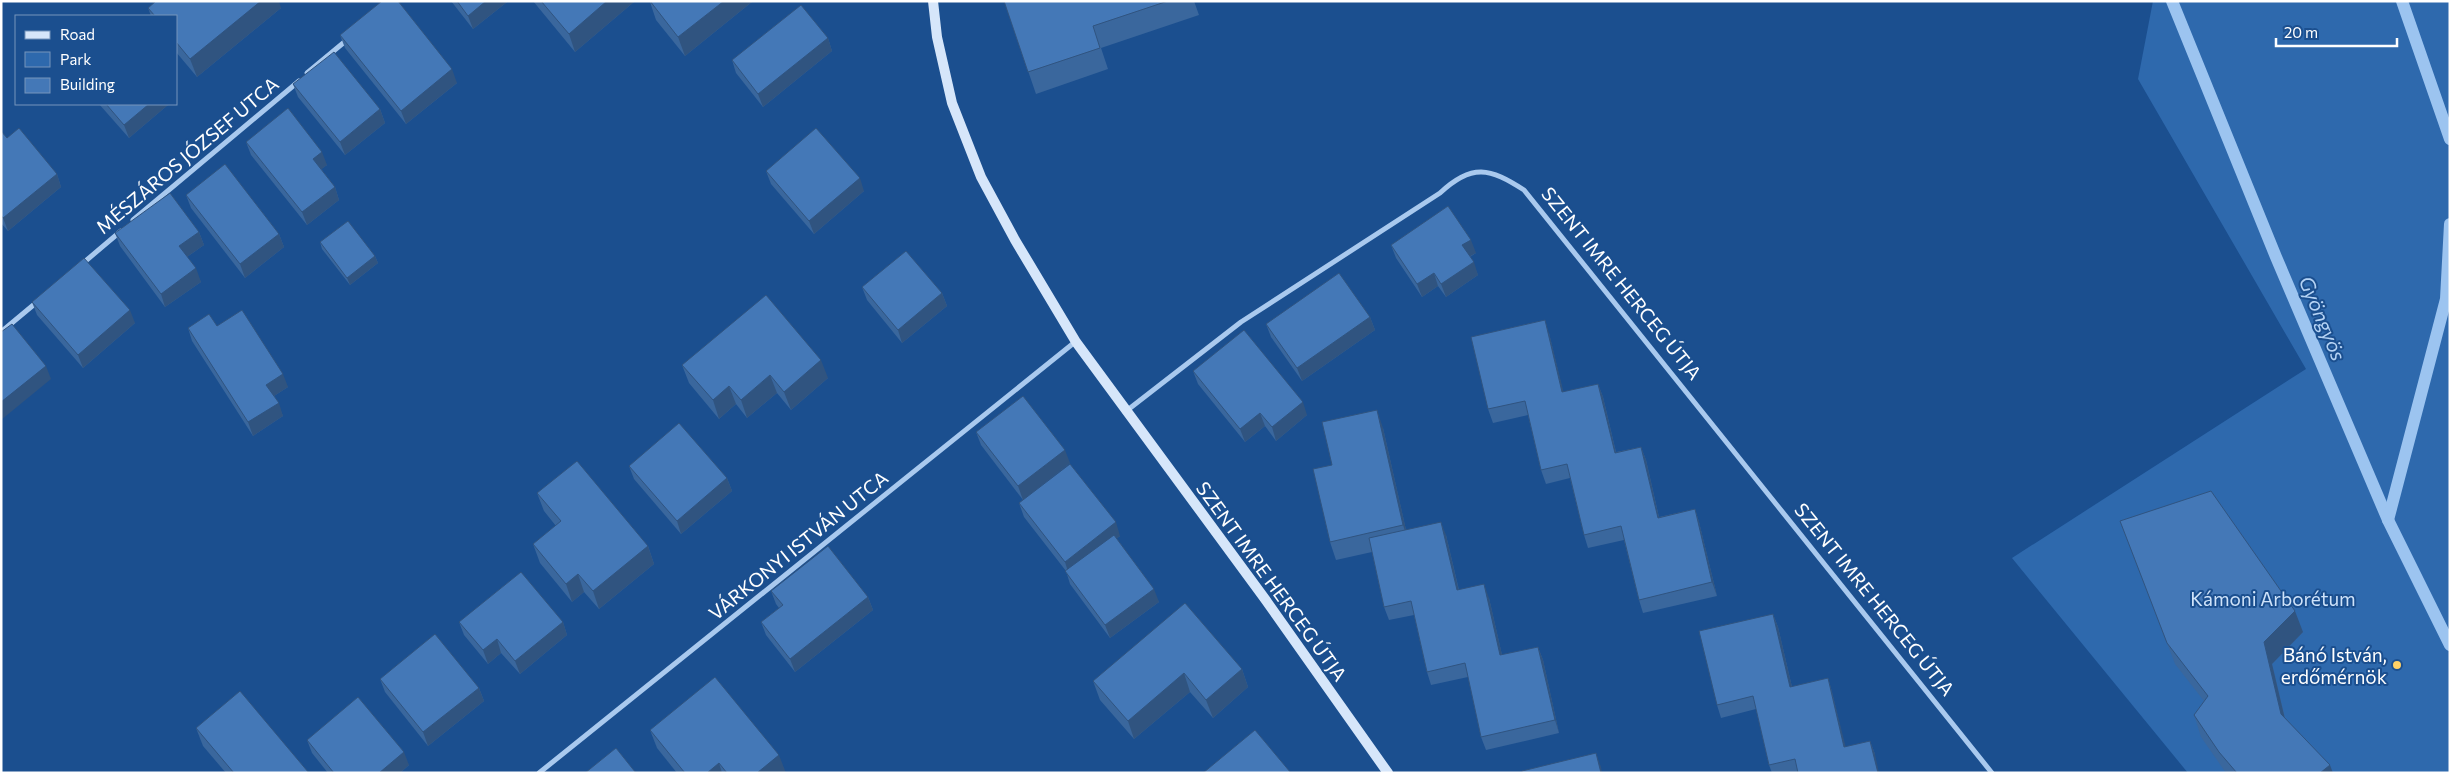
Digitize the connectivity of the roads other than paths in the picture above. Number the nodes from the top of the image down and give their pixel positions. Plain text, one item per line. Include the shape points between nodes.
1 (933, 1) edge
2 (355, 33) edge
3 (76, 268) edge
4 (39, 300) edge
5 (1, 332) edge
6 (1076, 342) junction
7 (1125, 412) junction
8 (539, 773) edge
9 (1388, 773) edge
10 (1992, 773) edge

1 - 6 main road, SZENT IMRE HERCEG ÚTJA via 936,37 952,103 981,176
2 - 3 street, MÉSZÁROS JÓZSEF UTCA
4 - 5 street
6 - 7 main road, SZENT IMRE HERCEG ÚTJA
6 - 8 street, VÁRKONYI ISTVÁN UTCA
7 - 9 main road, SZENT IMRE HERCEG ÚTJA via 1265,599
7 - 10 street, SZENT IMRE HERCEG ÚTJA via 1241,322 1450,183 1479,170 1500,175 1524,190

